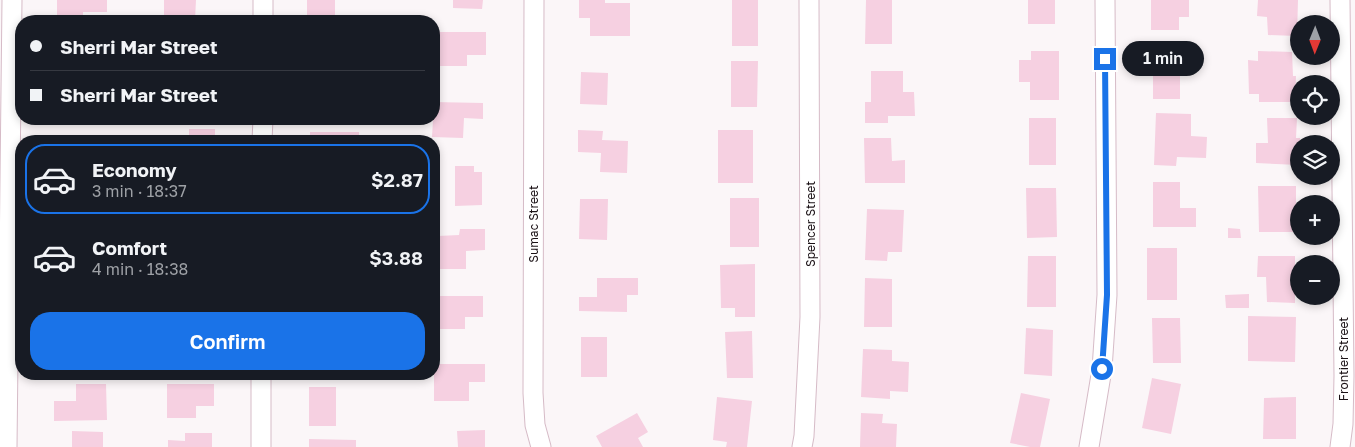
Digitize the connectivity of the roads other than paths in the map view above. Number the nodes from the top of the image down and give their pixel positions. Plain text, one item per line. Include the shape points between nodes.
1 (12, 0) edge
2 (263, 0) edge
3 (534, 0) edge
4 (809, 0) edge
5 (1105, 0) edge
6 (1340, 0) edge
7 (263, 15) edge
8 (261, 380) edge
9 (7, 447) edge
10 (261, 447) edge
11 (541, 447) edge
12 (802, 447) edge
13 (1089, 447) edge
14 (1340, 447) edge

1 - 9 street
2 - 7 street
3 - 11 street, Sumac Street via 533,393 535,425
4 - 12 street, Spencer Street via 810,317
5 - 13 street via 1107,295 1102,369
6 - 14 street, Frontier Street via 1344,376
8 - 10 street

